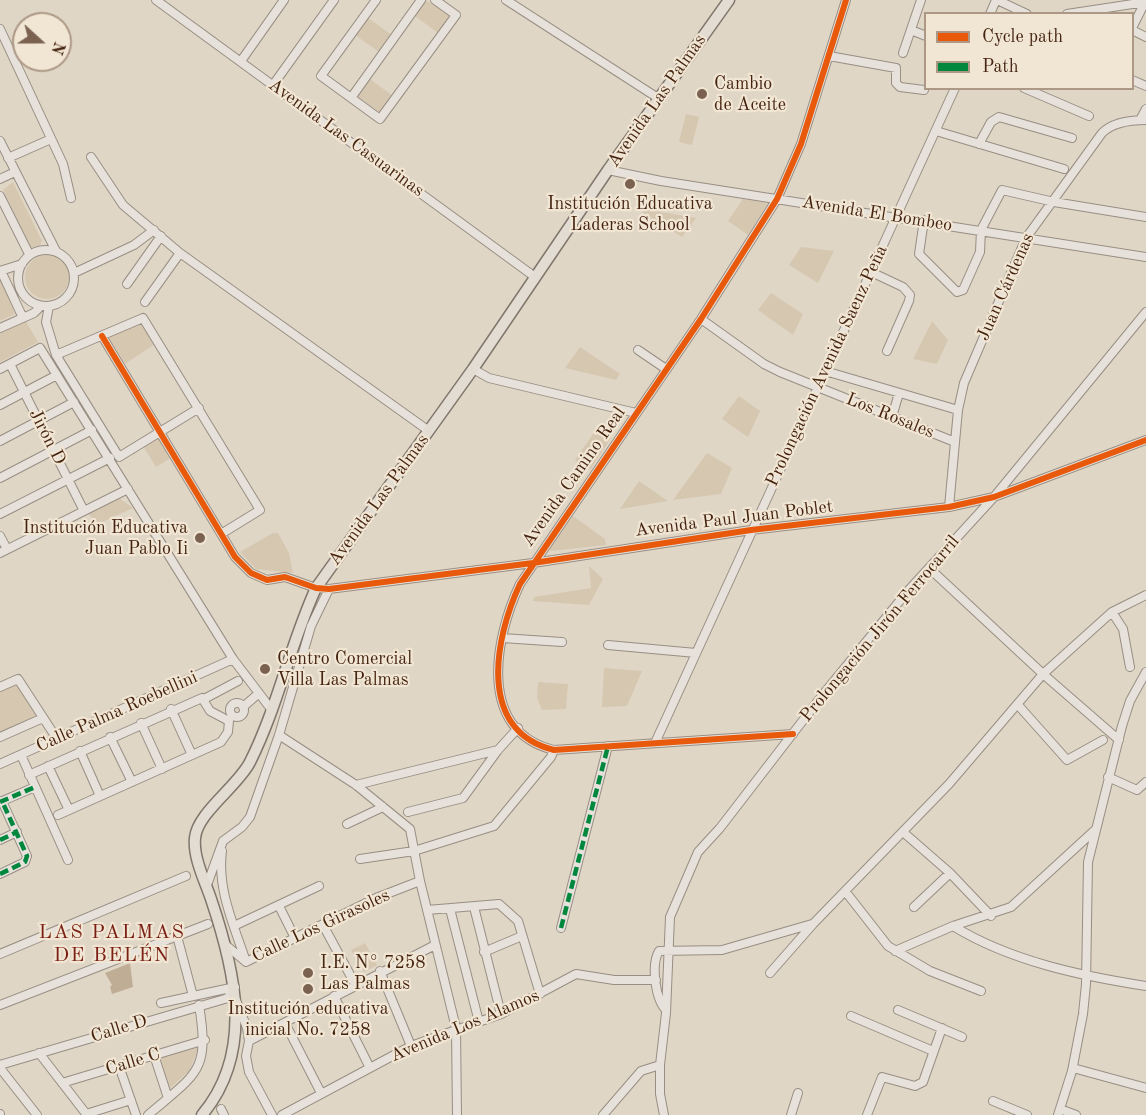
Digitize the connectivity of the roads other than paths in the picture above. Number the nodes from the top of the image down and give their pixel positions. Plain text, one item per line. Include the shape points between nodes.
1 (156, 0) edge
2 (284, 0) edge
3 (334, 0) edge
4 (376, 0) edge
5 (421, 0) edge
6 (435, 0) edge
7 (506, 0) edge
8 (729, 0) edge
9 (846, 0) edge
10 (921, 0) edge
11 (997, 0) edge
12 (1145, 2) edge
13 (1023, 12) edge
14 (1085, 12) edge
15 (915, 18) junction
16 (924, 19) edge
17 (1134, 25) edge
18 (0, 29) edge
19 (911, 30) junction
20 (924, 35) edge
21 (903, 53) dead end
22 (829, 56) junction
23 (241, 61) junction
24 (273, 85) junction
25 (924, 90) dead end
26 (955, 90) edge
27 (1028, 90) edge
28 (351, 98) junction
29 (658, 98) junction
30 (1146, 109) edge
31 (1089, 116) dead end
32 (1143, 120) edge
33 (936, 131) junction
34 (1072, 138) dead end
35 (51, 139) junction
36 (0, 141) edge
37 (979, 144) junction
38 (91, 157) dead end
39 (8, 158) junction
40 (1064, 169) dead end
41 (608, 170) junction
42 (15, 172) junction
43 (0, 179) edge
44 (0, 196) edge
45 (71, 198) dead end
46 (777, 199) junction
47 (1054, 202) junction
48 (3, 212) edge
49 (896, 216) junction
50 (1146, 217) edge
51 (924, 220) junction
52 (981, 230) junction
53 (157, 233) junction
54 (1026, 238) junction
55 (56, 251) junction
56 (180, 253) junction
57 (29, 254) junction
58 (1146, 257) edge
59 (22, 264) junction
60 (0, 271) edge
61 (871, 272) junction
62 (74, 273) junction
63 (535, 277) junction
64 (127, 284) dead end
65 (145, 302) dead end
66 (45, 306) junction
67 (1146, 312) edge
68 (34, 313) junction
69 (23, 318) junction
70 (701, 319) junction
71 (46, 322) junction
72 (0, 328) edge
73 (102, 336) junction
74 (638, 350) dead end
75 (887, 351) dead end
76 (56, 356) junction
77 (10, 364) junction
78 (0, 369) edge
79 (473, 369) junction
80 (666, 369) junction
81 (825, 372) junction
82 (57, 375) junction
83 (817, 388) junction
84 (24, 392) junction
85 (899, 393) junction
86 (74, 402) junction
87 (0, 405) edge
88 (199, 408) junction
89 (958, 410) junction
90 (636, 413) junction
91 (892, 417) junction
92 (39, 421) junction
93 (93, 430) junction
94 (429, 431) junction
95 (160, 433) junction
96 (1146, 440) edge
97 (0, 441) edge
98 (956, 442) junction
99 (54, 450) junction
100 (110, 458) junction
101 (0, 478) edge
102 (68, 479) junction
103 (128, 489) junction
104 (994, 497) junction
105 (970, 502) junction
106 (949, 507) junction
107 (84, 511) junction
108 (0, 514) edge
109 (976, 516) junction
110 (751, 530) junction
111 (221, 534) junction
112 (0, 536) edge
113 (3, 551) edge
114 (533, 563) junction
115 (928, 568) junction
116 (316, 588) junction
117 (329, 589) junction
118 (1146, 595) edge
119 (1112, 612) junction
120 (502, 638) junction
121 (562, 642) dead end
122 (608, 645) dead end
123 (696, 653) junction
124 (233, 659) junction
125 (1130, 666) dead end
126 (1146, 672) edge
127 (1043, 674) junction
128 (1140, 680) junction
129 (238, 681) dead end
130 (0, 687) edge
131 (1146, 689) edge
132 (285, 691) junction
133 (258, 694) junction
134 (204, 699) junction
135 (1018, 705) junction
136 (271, 709) junction
137 (171, 710) junction
138 (230, 717) junction
139 (43, 718) junction
140 (141, 723) junction
141 (518, 728) junction
142 (793, 734) junction
143 (279, 735) junction
144 (0, 737) edge
145 (110, 737) junction
146 (57, 739) junction
147 (1103, 740) dead end
148 (1119, 740) junction
149 (655, 743) junction
150 (608, 746) junction
151 (498, 750) junction
152 (554, 750) junction
153 (80, 751) junction
154 (21, 755) junction
155 (192, 755) junction
156 (0, 764) edge
157 (48, 766) junction
158 (162, 769) junction
159 (29, 774) junction
160 (1108, 777) junction
161 (132, 782) junction
162 (1146, 782) edge
163 (356, 785) junction
164 (35, 787) junction
165 (100, 796) junction
166 (1, 801) edge
167 (383, 807) junction
168 (69, 810) junction
169 (408, 812) dead end
170 (58, 815) dead end
171 (347, 824) dead end
172 (1095, 830) junction
173 (17, 832) junction
174 (903, 832) junction
175 (0, 840) edge
176 (223, 841) junction
177 (414, 851) junction
178 (360, 859) dead end
179 (68, 860) dead end
180 (950, 873) junction
181 (0, 874) edge
182 (186, 876) dead end
183 (420, 881) junction
184 (207, 885) junction
185 (319, 886) dead end
186 (845, 891) junction
187 (210, 896) junction
188 (279, 906) junction
189 (474, 907) junction
190 (914, 907) dead end
191 (228, 908) junction
192 (450, 909) junction
193 (426, 910) junction
194 (991, 916) junction
195 (208, 924) dead end
196 (813, 924) junction
197 (323, 925) junction
198 (234, 926) junction
199 (953, 926) junction
200 (561, 928) dead end
201 (177, 936) junction
202 (522, 936) junction
203 (295, 938) junction
204 (435, 945) junction
205 (227, 946) junction
206 (669, 949) junction
207 (895, 951) junction
208 (484, 952) junction
209 (0, 954) edge
210 (246, 962) junction
211 (380, 971) junction
212 (770, 973) dead end
213 (1086, 976) junction
214 (656, 980) junction
215 (356, 984) junction
216 (1146, 986) edge
217 (234, 987) junction
218 (981, 991) dead end
219 (540, 994) junction
220 (193, 996) junction
221 (334, 996) junction
222 (236, 1000) junction
223 (161, 1003) dead end
224 (0, 1005) edge
225 (199, 1005) junction
226 (666, 1010) junction
227 (898, 1010) dead end
228 (501, 1014) junction
229 (850, 1016) dead end
230 (479, 1022) junction
231 (285, 1023) junction
232 (456, 1028) junction
233 (942, 1028) junction
234 (962, 1037) dead end
235 (205, 1040) junction
236 (249, 1041) junction
237 (411, 1046) junction
238 (933, 1051) junction
239 (39, 1053) junction
240 (154, 1055) junction
241 (660, 1065) junction
242 (0, 1066) edge
243 (119, 1066) junction
244 (370, 1068) junction
245 (1073, 1068) junction
246 (62, 1083) junction
247 (1146, 1089) edge
248 (321, 1093) junction
249 (798, 1093) dead end
250 (168, 1098) junction
251 (131, 1100) junction
252 (993, 1101) dead end
253 (1059, 1112) edge
254 (37, 1115) edge
255 (87, 1115) edge
256 (136, 1115) edge
257 (148, 1115) edge
258 (202, 1115) edge
259 (272, 1115) edge
260 (282, 1115) edge
261 (457, 1115) edge
262 (603, 1115) edge
263 (664, 1115) edge
264 (791, 1115) edge
265 (867, 1115) edge
266 (1027, 1115) edge
267 (1076, 1115) edge

1 - 23 street, Avenida Las Casuarinas
2 - 23 street
3 - 24 street
4 - 28 street via 321,76
5 - 28 street
6 - 28 street via 456,15 380,119
7 - 29 street
8 - 29 main road, Avenida Las Palmas
9 - 22 street, Avenida Camino Real
10 - 15 street
11 - 13 street
12 - 14 street
12 - 17 street
15 - 16 street
15 - 19 street
18 - 35 street
19 - 20 street
19 - 21 street
22 - 25 street via 896,68 896,83 900,87
22 - 46 street, Avenida Camino Real via 801,144
23 - 24 street, Avenida Las Casuarinas
24 - 63 street, Avenida Las Casuarinas
26 - 33 street, Prolongación Avenida Saenz Peña
27 - 31 street
29 - 41 main road, Avenida Las Palmas
30 - 32 street
32 - 47 street, Juan Cárdenas via 1107,128
33 - 37 street
33 - 49 street, Prolongación Avenida Saenz Peña
34 - 37 street via 999,117 991,122
35 - 39 street
35 - 45 street via 63,164
36 - 39 street
37 - 40 street
38 - 53 street via 123,205
39 - 42 street
41 - 46 street, Avenida El Bombeo
41 - 63 main road, Avenida Las Palmas
42 - 43 street
42 - 55 street
44 - 48 street
46 - 49 street, Avenida El Bombeo
46 - 70 street, Avenida Camino Real
47 - 50 street
47 - 52 street via 1002,190
47 - 54 street, Juan Cárdenas
48 - 57 street
49 - 51 street, Avenida El Bombeo
49 - 61 street, Prolongación Avenida Saenz Peña
51 - 52 street, Avenida El Bombeo
51 - 52 street via 919,254 957,292 963,290 980,252
52 - 54 street, Avenida El Bombeo
53 - 56 street
53 - 62 street
53 - 64 street
54 - 58 street, Avenida El Bombeo
54 - 89 street, Juan Cárdenas via 964,383
55 - 57 street
55 - 62 street via 68,259
56 - 65 street
56 - 94 street
57 - 59 street
59 - 60 street
59 - 66 street via 18,278 23,293
60 - 69 street
61 - 75 street via 903,287 910,295
61 - 81 street, Prolongación Avenida Saenz Peña
62 - 66 street via 69,295
63 - 79 main road, Avenida Las Palmas
66 - 68 street
66 - 71 street
67 - 104 street, Prolongación Jirón Ferrocarril
68 - 69 street
68 - 71 street
69 - 72 street
70 - 80 street, Avenida Camino Real
70 - 83 street, Los Rosales via 764,364
71 - 76 street
73 - 76 street
73 - 88 street via 143,318
73 - 95 street, Avenida Paul Juan Poblet
74 - 80 street
76 - 95 street via 119,457
77 - 78 street
77 - 82 street via 40,348
77 - 84 street, Jirón D
79 - 90 street via 498,380
79 - 94 main road, Avenida Las Palmas
80 - 90 street, Avenida Camino Real
81 - 83 street, Prolongación Avenida Saenz Peña
81 - 85 street
82 - 84 street
82 - 86 street
83 - 91 street, Los Rosales
83 - 110 street, Prolongación Avenida Saenz Peña
84 - 87 street
84 - 92 street, Jirón D
85 - 89 street
85 - 91 street
86 - 92 street
86 - 93 street
88 - 95 street
88 - 111 street via 260,510
89 - 98 street, Juan Cárdenas
90 - 114 street, Avenida Camino Real
91 - 98 street, Los Rosales
92 - 97 street
92 - 99 street, Jirón D
93 - 99 street
93 - 100 street
94 - 116 main road, Avenida Las Palmas
95 - 111 street, Avenida Paul Juan Poblet
96 - 104 street, Avenida Paul Juan Poblet
98 - 106 street, Juan Cárdenas
99 - 101 street
99 - 102 street, Jirón D
100 - 102 street
100 - 103 street
102 - 107 street, Jirón D
102 - 108 street
103 - 107 street
103 - 124 street
104 - 105 street, Avenida Paul Juan Poblet
104 - 109 street, Prolongación Jirón Ferrocarril
105 - 106 street, Avenida Paul Juan Poblet
105 - 109 street via 975,505
106 - 110 street, Avenida Paul Juan Poblet
107 - 113 street
109 - 115 street, Prolongación Jirón Ferrocarril
110 - 114 street, Avenida Paul Juan Poblet
110 - 123 street, Prolongación Avenida Saenz Peña
111 - 116 street, Avenida Paul Juan Poblet via 251,573 267,580 285,577
112 - 113 street
114 - 117 street, Avenida Paul Juan Poblet
114 - 120 street, Avenida Camino Real via 510,604
115 - 127 street
115 - 142 street, Prolongación Jirón Ferrocarril
116 - 117 street, Avenida Paul Juan Poblet
116 - 132 main road, Avenida Las Palmas via 300,624
117 - 132 street
118 - 119 street
119 - 125 street via 1123,629
119 - 127 street
120 - 121 street
120 - 141 street, Avenida Camino Real via 499,695
122 - 123 street
123 - 149 street, Prolongación Avenida Saenz Peña
124 - 133 street
124 - 146 street, Calle Palma Roebellini
126 - 128 street
127 - 135 street
127 - 148 street
128 - 131 street
128 - 148 street
129 - 134 street
130 - 139 street via 18,679
132 - 136 main road, Avenida Las Palmas
132 - 143 street
133 - 136 street
133 - 138 street via 243,707 234,704
134 - 137 street
134 - 138 street via 210,711
135 - 147 street via 1067,760
135 - 174 street
136 - 184 main road, Avenida Las Palmas via 250,762 198,825 195,851
137 - 140 street
137 - 155 street
138 - 155 street via 225,738
139 - 144 street
139 - 146 street
140 - 145 street
140 - 158 street
141 - 151 street
141 - 152 street, Avenida Camino Real via 542,747
142 - 149 street
142 - 206 street, Prolongación Jirón Ferrocarril via 691,864 670,917
143 - 163 street
143 - 176 street via 248,821
145 - 153 street
145 - 161 street
146 - 154 street, Calle Palma Roebellini
148 - 160 street
149 - 150 street
150 - 152 street
150 - 200 street
151 - 163 street
151 - 169 street via 463,798
152 - 177 street via 494,826
153 - 157 street
153 - 165 street
154 - 156 street, Calle Palma Roebellini
154 - 159 street
155 - 158 street
157 - 159 street
157 - 168 street
158 - 161 street
159 - 164 street
160 - 162 street via 1137,790
160 - 172 street
161 - 165 street
163 - 167 street
164 - 166 street
164 - 179 street
165 - 168 street
166 - 173 street
167 - 171 street
167 - 177 street via 410,829
168 - 170 street
172 - 194 street via 1011,908
172 - 213 street via 1086,889
173 - 175 street
173 - 181 street via 27,858
174 - 180 street
174 - 186 street
176 - 184 street
176 - 191 street via 220,867
177 - 178 street
177 - 183 street
180 - 190 street
180 - 194 street
182 - 209 street
183 - 193 street
183 - 197 street, Calle Los Girasoles
184 - 187 main road, Avenida Las Palmas
185 - 188 street
186 - 196 street
186 - 207 street
187 - 191 street
187 - 205 main road, Avenida Las Palmas
188 - 198 street
188 - 203 street
189 - 192 street
189 - 202 street via 499,904 518,921
189 - 208 street
191 - 198 street
192 - 193 street
192 - 230 street
193 - 204 street
194 - 199 street
195 - 201 street
196 - 206 street via 722,950
196 - 212 street
197 - 203 street, Calle Los Girasoles
197 - 215 street
198 - 210 street
199 - 207 street
199 - 213 street via 980,941
201 - 220 street
201 - 224 street
202 - 208 street
202 - 219 street
203 - 210 street, Calle Los Girasoles
204 - 211 street
204 - 232 street
205 - 210 street, Calle Los Girasoles
205 - 217 main road, Avenida Las Palmas
206 - 214 street via 657,955
206 - 226 street, Prolongación Jirón Ferrocarril
207 - 218 street via 930,971
208 - 228 street
211 - 215 street
211 - 237 street
213 - 216 street
213 - 245 street
214 - 219 street, Avenida Los Alamos via 614,980 576,974
214 - 226 street via 660,1002
215 - 221 street
217 - 220 street
217 - 222 main road, Avenida Las Palmas
217 - 225 street, Calle D via 228,998
219 - 228 street, Avenida Los Alamos
220 - 223 street
221 - 231 street
221 - 244 street
222 - 236 street via 245,1018
222 - 258 main road, Avenida Las Palmas via 230,1066 215,1100
225 - 235 street
225 - 239 street, Calle D
226 - 241 street, Prolongación Jirón Ferrocarril
227 - 233 street
228 - 230 street, Avenida Los Alamos
229 - 238 street
230 - 232 street, Avenida Los Alamos
231 - 236 street
231 - 248 street
232 - 237 street, Avenida Los Alamos
232 - 261 street
233 - 234 street
233 - 238 street
235 - 240 street, Calle C
235 - 250 street via 194,1074
236 - 259 street via 249,1072
237 - 244 street, Avenida Los Alamos
238 - 265 street via 920,1085 882,1077
239 - 242 street, Calle D
239 - 246 street
240 - 243 street, Calle C
240 - 250 street
241 - 262 street via 641,1071
241 - 263 street, Prolongación Jirón Ferrocarril
242 - 254 street
243 - 246 street, Calle C
243 - 251 street
244 - 248 street, Avenida Los Alamos
245 - 247 street
245 - 253 street
246 - 255 street
248 - 260 street, Avenida Los Alamos
249 - 264 street
250 - 257 street
251 - 255 street
251 - 256 street
252 - 266 street
253 - 267 street

